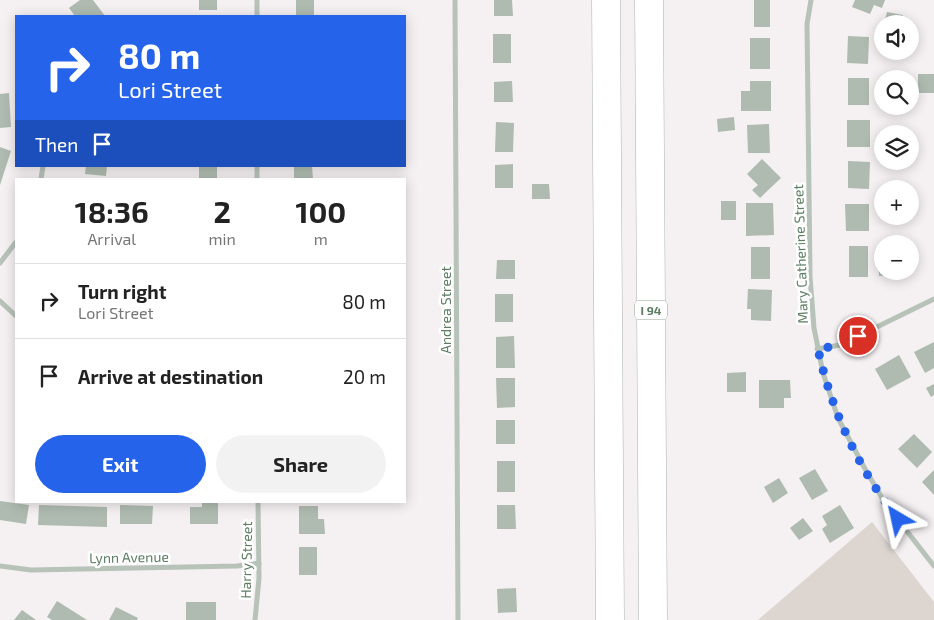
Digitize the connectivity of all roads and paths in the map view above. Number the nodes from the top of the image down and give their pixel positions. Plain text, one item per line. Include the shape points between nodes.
1 (257, 0) edge
2 (455, 0) edge
3 (606, 0) edge
4 (649, 0) edge
5 (811, 0) edge
6 (257, 15) edge
7 (15, 243) edge
8 (0, 263) edge
9 (934, 299) edge
10 (0, 301) edge
11 (15, 315) edge
12 (818, 349) junction
13 (258, 503) edge
14 (258, 563) junction
15 (0, 566) edge
16 (934, 566) edge
17 (255, 620) edge
18 (458, 620) edge
19 (610, 620) edge
20 (653, 620) edge

1 - 6 street
2 - 18 street, Andrea Street
3 - 19 highway
4 - 20 highway, I 94
5 - 12 street, Mary Catherine Street via 807,24 810,277
7 - 8 street
9 - 12 street via 840,345
10 - 11 street
12 - 16 street, Mary Catherine Street via 838,418 864,467 885,503
13 - 14 street, Harry Street
14 - 15 street, Lynn Avenue via 31,570
14 - 17 street, Harry Street

